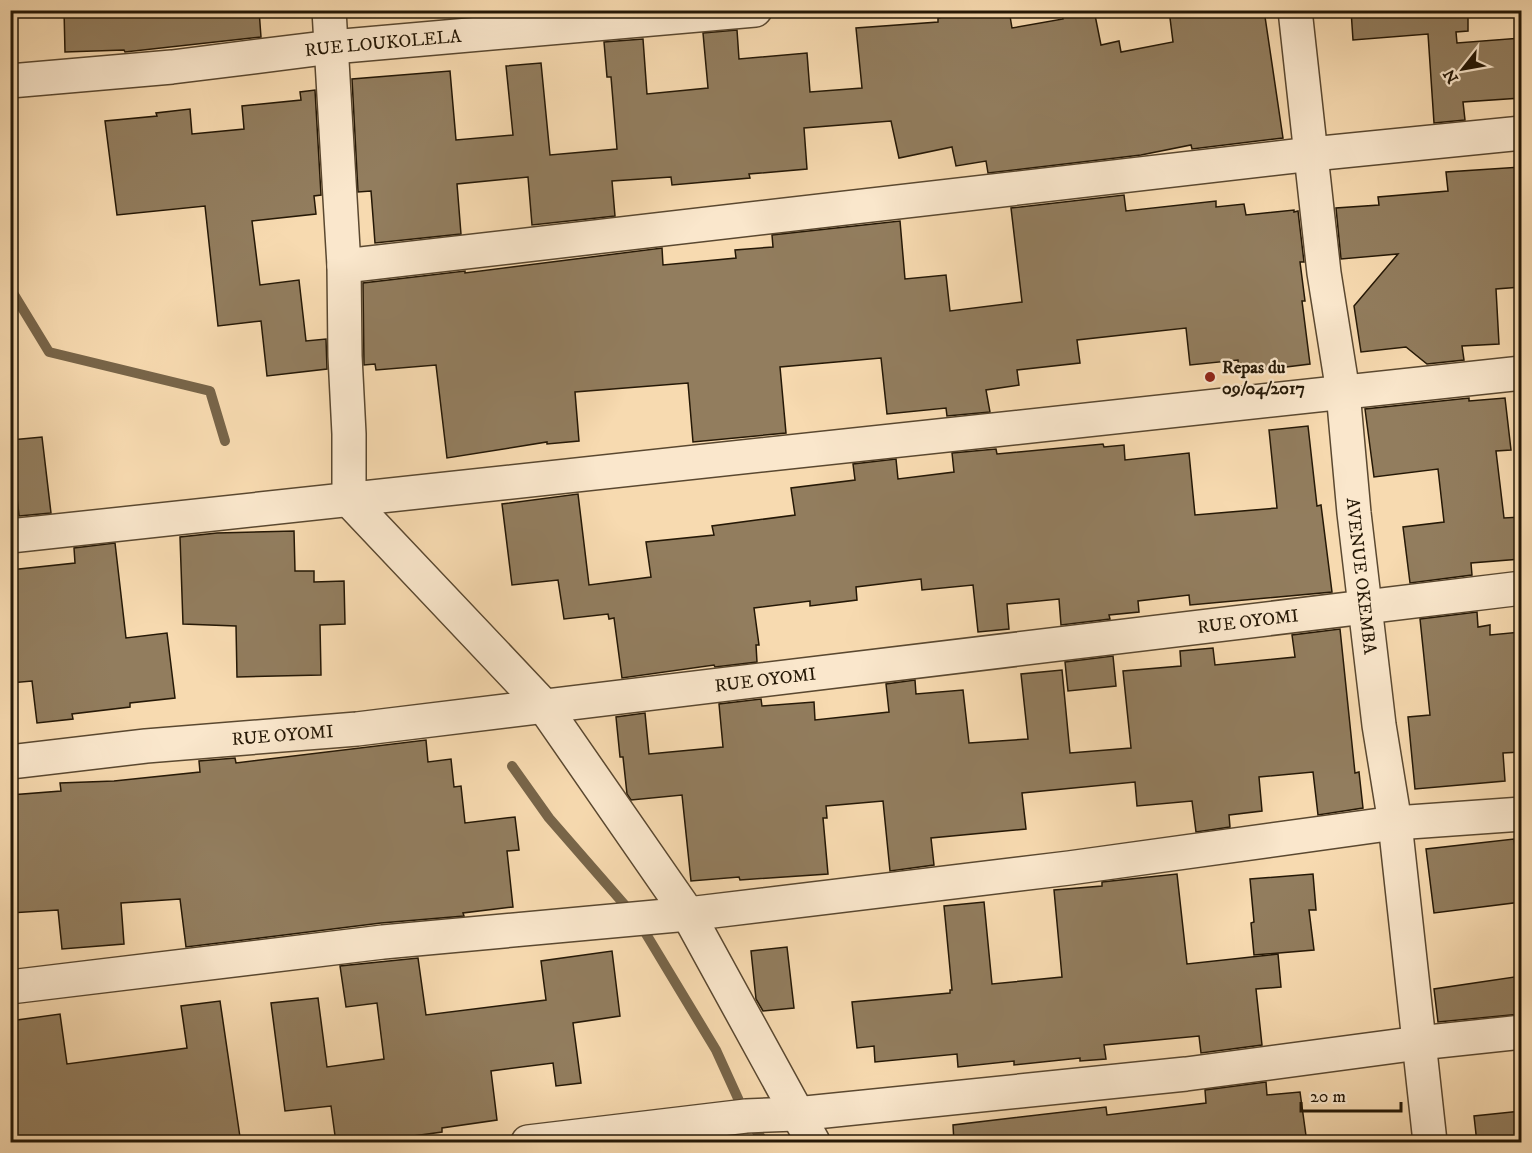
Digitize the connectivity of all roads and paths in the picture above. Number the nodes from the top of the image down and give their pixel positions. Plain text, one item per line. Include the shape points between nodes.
1 (329, 10) edge
2 (755, 10) edge
3 (1295, 10) edge
4 (332, 47) junction
5 (10, 81) edge
6 (1521, 133) edge
7 (1312, 154) junction
8 (344, 266) junction
9 (1521, 373) edge
10 (1343, 392) junction
11 (349, 500) junction
12 (10, 536) edge
13 (1521, 588) edge
14 (1364, 607) junction
15 (543, 705) junction
16 (10, 762) edge
17 (1521, 814) edge
18 (1395, 823) junction
19 (688, 914) junction
20 (10, 987) edge
21 (1521, 1032) edge
22 (1419, 1043) junction
23 (796, 1114) junction
24 (528, 1143) edge
25 (813, 1143) edge
26 (1430, 1143) edge

1 - 4 street
2 - 4 street, RUE LOUKOLELA
3 - 7 street, AVENUE OKEMBA
4 - 5 street, RUE LOUKOLELA via 172,68
4 - 8 street
6 - 7 street
7 - 8 street
7 - 10 street, AVENUE OKEMBA via 1324,273
8 - 11 street
9 - 10 street
10 - 11 street
10 - 14 street, AVENUE OKEMBA
11 - 12 street
11 - 15 street
13 - 14 street, RUE OYOMI
14 - 15 street, RUE OYOMI
14 - 18 street, AVENUE OKEMBA
15 - 16 street, RUE OYOMI via 357,729 146,746
15 - 19 street
17 - 18 street
18 - 19 street via 1069,868
18 - 22 street, AVENUE OKEMBA
19 - 20 street via 383,942
19 - 23 street
21 - 22 street
22 - 23 street via 1174,1076
22 - 26 street, AVENUE OKEMBA
23 - 24 street via 746,1116
23 - 25 street

